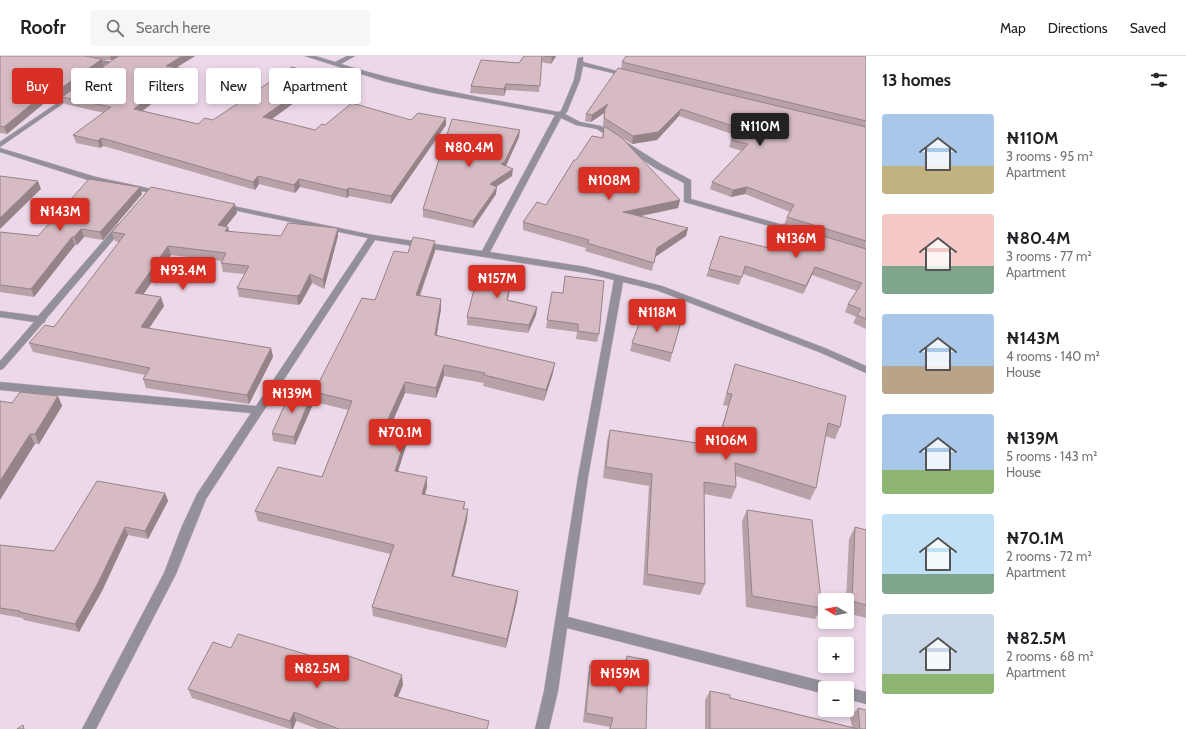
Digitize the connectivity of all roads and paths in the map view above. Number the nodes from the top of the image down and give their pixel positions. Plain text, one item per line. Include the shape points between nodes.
1 (64, 56) edge
2 (308, 56) edge
3 (352, 56) edge
4 (580, 59) edge
5 (336, 64) junction
6 (108, 68) edge
7 (633, 76) edge
8 (71, 95) edge
9 (559, 114) junction
10 (0, 145) edge
11 (0, 150) edge
12 (166, 194) edge
13 (218, 205) edge
14 (125, 221) edge
15 (800, 233) edge
16 (373, 237) junction
17 (484, 255) junction
18 (619, 278) junction
19 (0, 314) edge
20 (42, 320) junction
21 (0, 368) edge
22 (866, 370) edge
23 (0, 386) edge
24 (257, 410) junction
25 (561, 621) junction
26 (818, 686) edge
27 (854, 695) edge
28 (866, 698) edge
29 (89, 729) edge
30 (542, 729) edge

1 - 6 street via 116,63
2 - 5 street
3 - 5 street
4 - 7 street
4 - 9 street via 577,80 564,112
5 - 9 street via 434,91
8 - 10 street
9 - 15 street via 578,124 599,127 658,166 688,182 687,200
9 - 17 street
11 - 12 street via 149,194
13 - 16 street
14 - 20 street
16 - 17 street
16 - 24 street
17 - 18 street via 586,270
18 - 22 street via 659,288 822,350
18 - 25 street via 583,477
19 - 20 street
20 - 21 street
23 - 24 street
24 - 29 street via 201,497 170,574
25 - 26 street
25 - 30 street via 551,692
27 - 28 street

